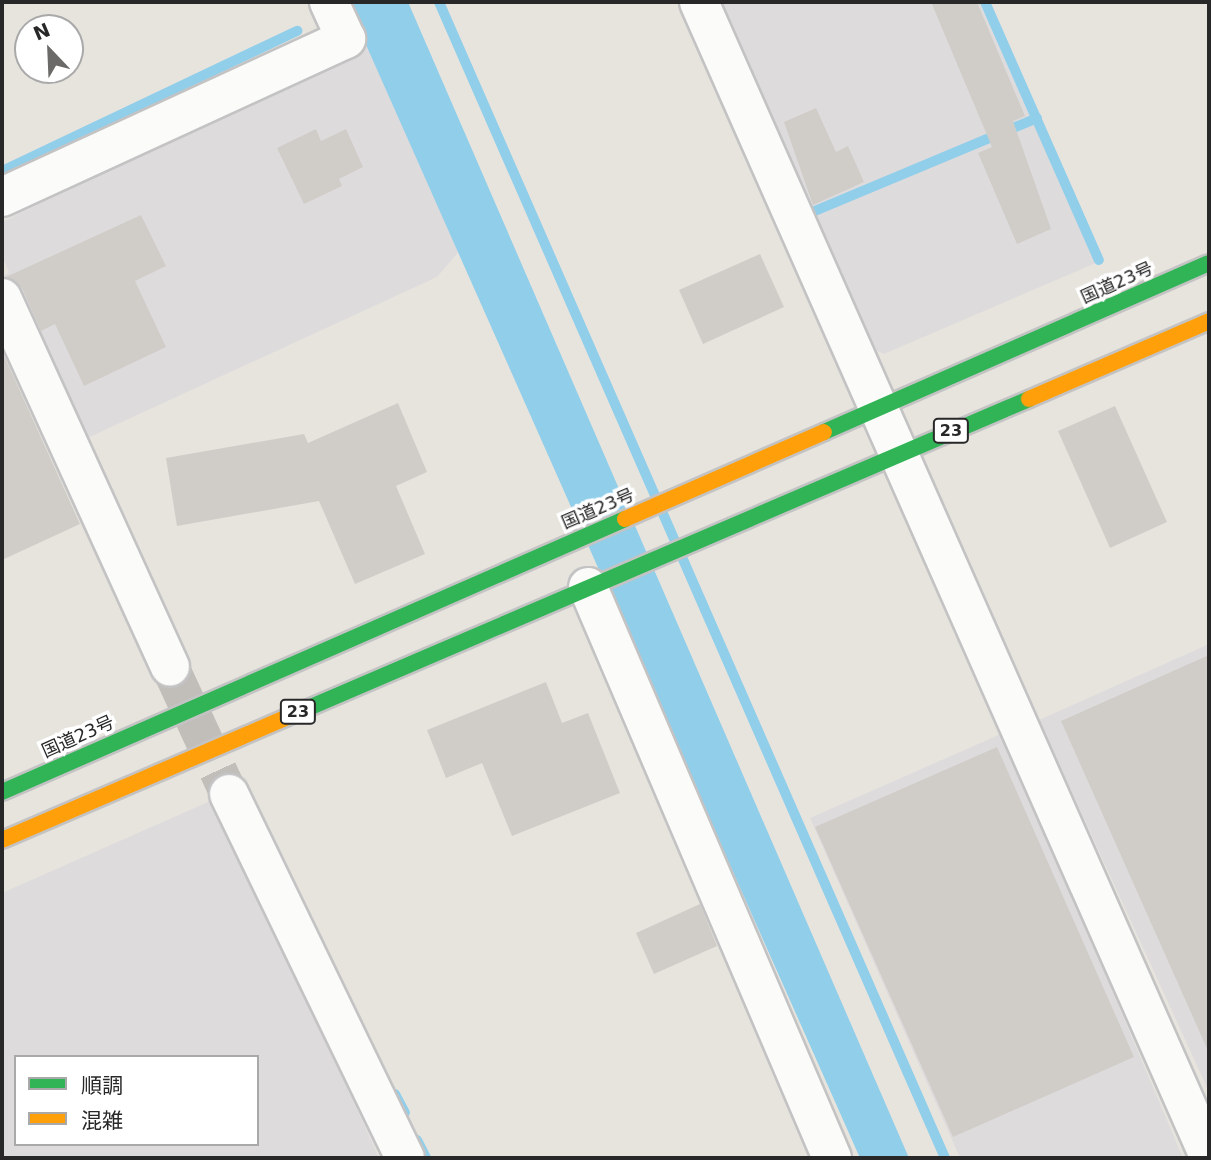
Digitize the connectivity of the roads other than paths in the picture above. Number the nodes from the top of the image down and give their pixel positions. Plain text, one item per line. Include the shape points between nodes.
1 (329, 2) edge
2 (699, 2) edge
3 (2, 197) edge
4 (1209, 263) edge
5 (2, 298) edge
6 (1209, 321) edge
7 (880, 410) junction
8 (899, 453) junction
9 (591, 586) junction
10 (170, 667) tunnel mouth
11 (2, 792) edge
12 (229, 794) tunnel mouth
13 (2, 840) edge
14 (1209, 1156) edge
15 (405, 1158) edge
16 (832, 1158) edge

1 - 3 street via 346,39
2 - 7 street
4 - 7 highway, 国道23号
5 - 10 street
6 - 8 highway, 23
7 - 8 street
7 - 11 highway, 国道23号
8 - 9 highway, 23
8 - 14 street
9 - 13 highway, 23
9 - 16 street
12 - 15 street

